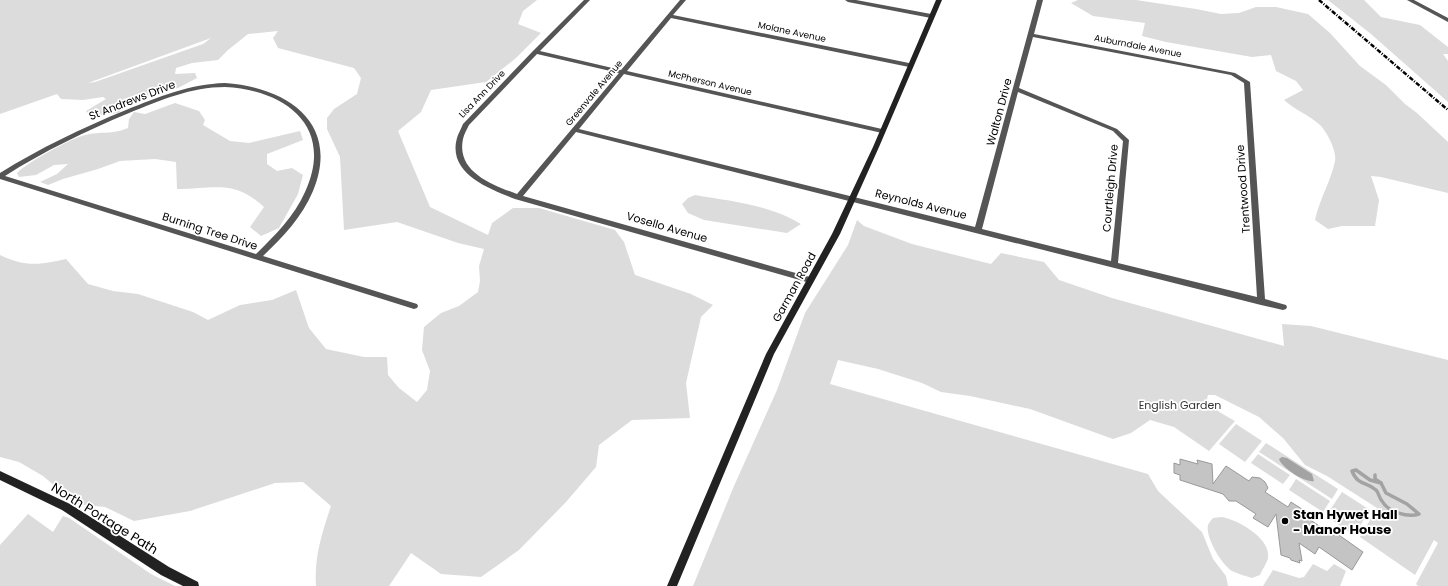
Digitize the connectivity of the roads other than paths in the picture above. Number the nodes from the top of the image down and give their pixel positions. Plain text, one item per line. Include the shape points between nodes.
1 (587, 0) edge
2 (683, 0) edge
3 (848, 0) edge
4 (939, 0) edge
5 (1040, 0) edge
6 (1410, 0) edge
7 (671, 16) junction
8 (931, 16) junction
9 (1448, 20) edge
10 (1030, 35) junction
11 (535, 52) junction
12 (909, 65) junction
13 (623, 72) junction
14 (1241, 77) joint
15 (1016, 90) junction
16 (575, 130) junction
17 (882, 131) junction
18 (0, 177) edge
19 (518, 197) junction
20 (853, 198) junction
21 (978, 230) junction
22 (258, 257) junction
23 (1114, 265) junction
24 (810, 280) junction
25 (1261, 302) junction
26 (414, 306) dead end
27 (1283, 307) dead end
28 (0, 475) edge
29 (194, 586) edge
30 (672, 586) edge

1 - 11 street, Lisa Ann Drive
2 - 7 street, Greenvale Avenue
3 - 8 street
4 - 8 street, Garman Road
5 - 10 street, Walton Drive
6 - 9 street
7 - 12 street, Molane Avenue
7 - 13 street, Greenvale Avenue
8 - 12 street, Garman Road
10 - 14 street, Auburndale Avenue
10 - 15 street, Walton Drive
11 - 13 street, McPherson Avenue
11 - 19 street, Lisa Ann Drive via 469,120 459,140 460,158 469,172 481,183
12 - 17 street, Garman Road
13 - 16 street, Greenvale Avenue
13 - 17 street, McPherson Avenue
14 - 25 street, Trentwood Drive via 1247,82 1248,87
15 - 21 street, Walton Drive
15 - 23 street, Courtleigh Drive via 1115,130 1126,140
16 - 19 street, Greenvale Avenue
16 - 20 street, Reynolds Avenue
17 - 20 street, Garman Road
18 - 22 street, Burning Tree Drive
18 - 22 street, St Andrews Drive via 59,141 166,96 211,86 240,86 257,90 284,101 302,114 315,133 318,160 311,187 301,208
19 - 24 street, Vosello Avenue
20 - 21 street, Reynolds Avenue
20 - 24 street, Garman Road
21 - 23 street, Reynolds Avenue
22 - 26 street, Burning Tree Drive
23 - 25 street, Reynolds Avenue
24 - 30 street, Garman Road via 770,354
25 - 27 street, Reynolds Avenue
28 - 29 street, North Portage Path via 66,507 131,550

